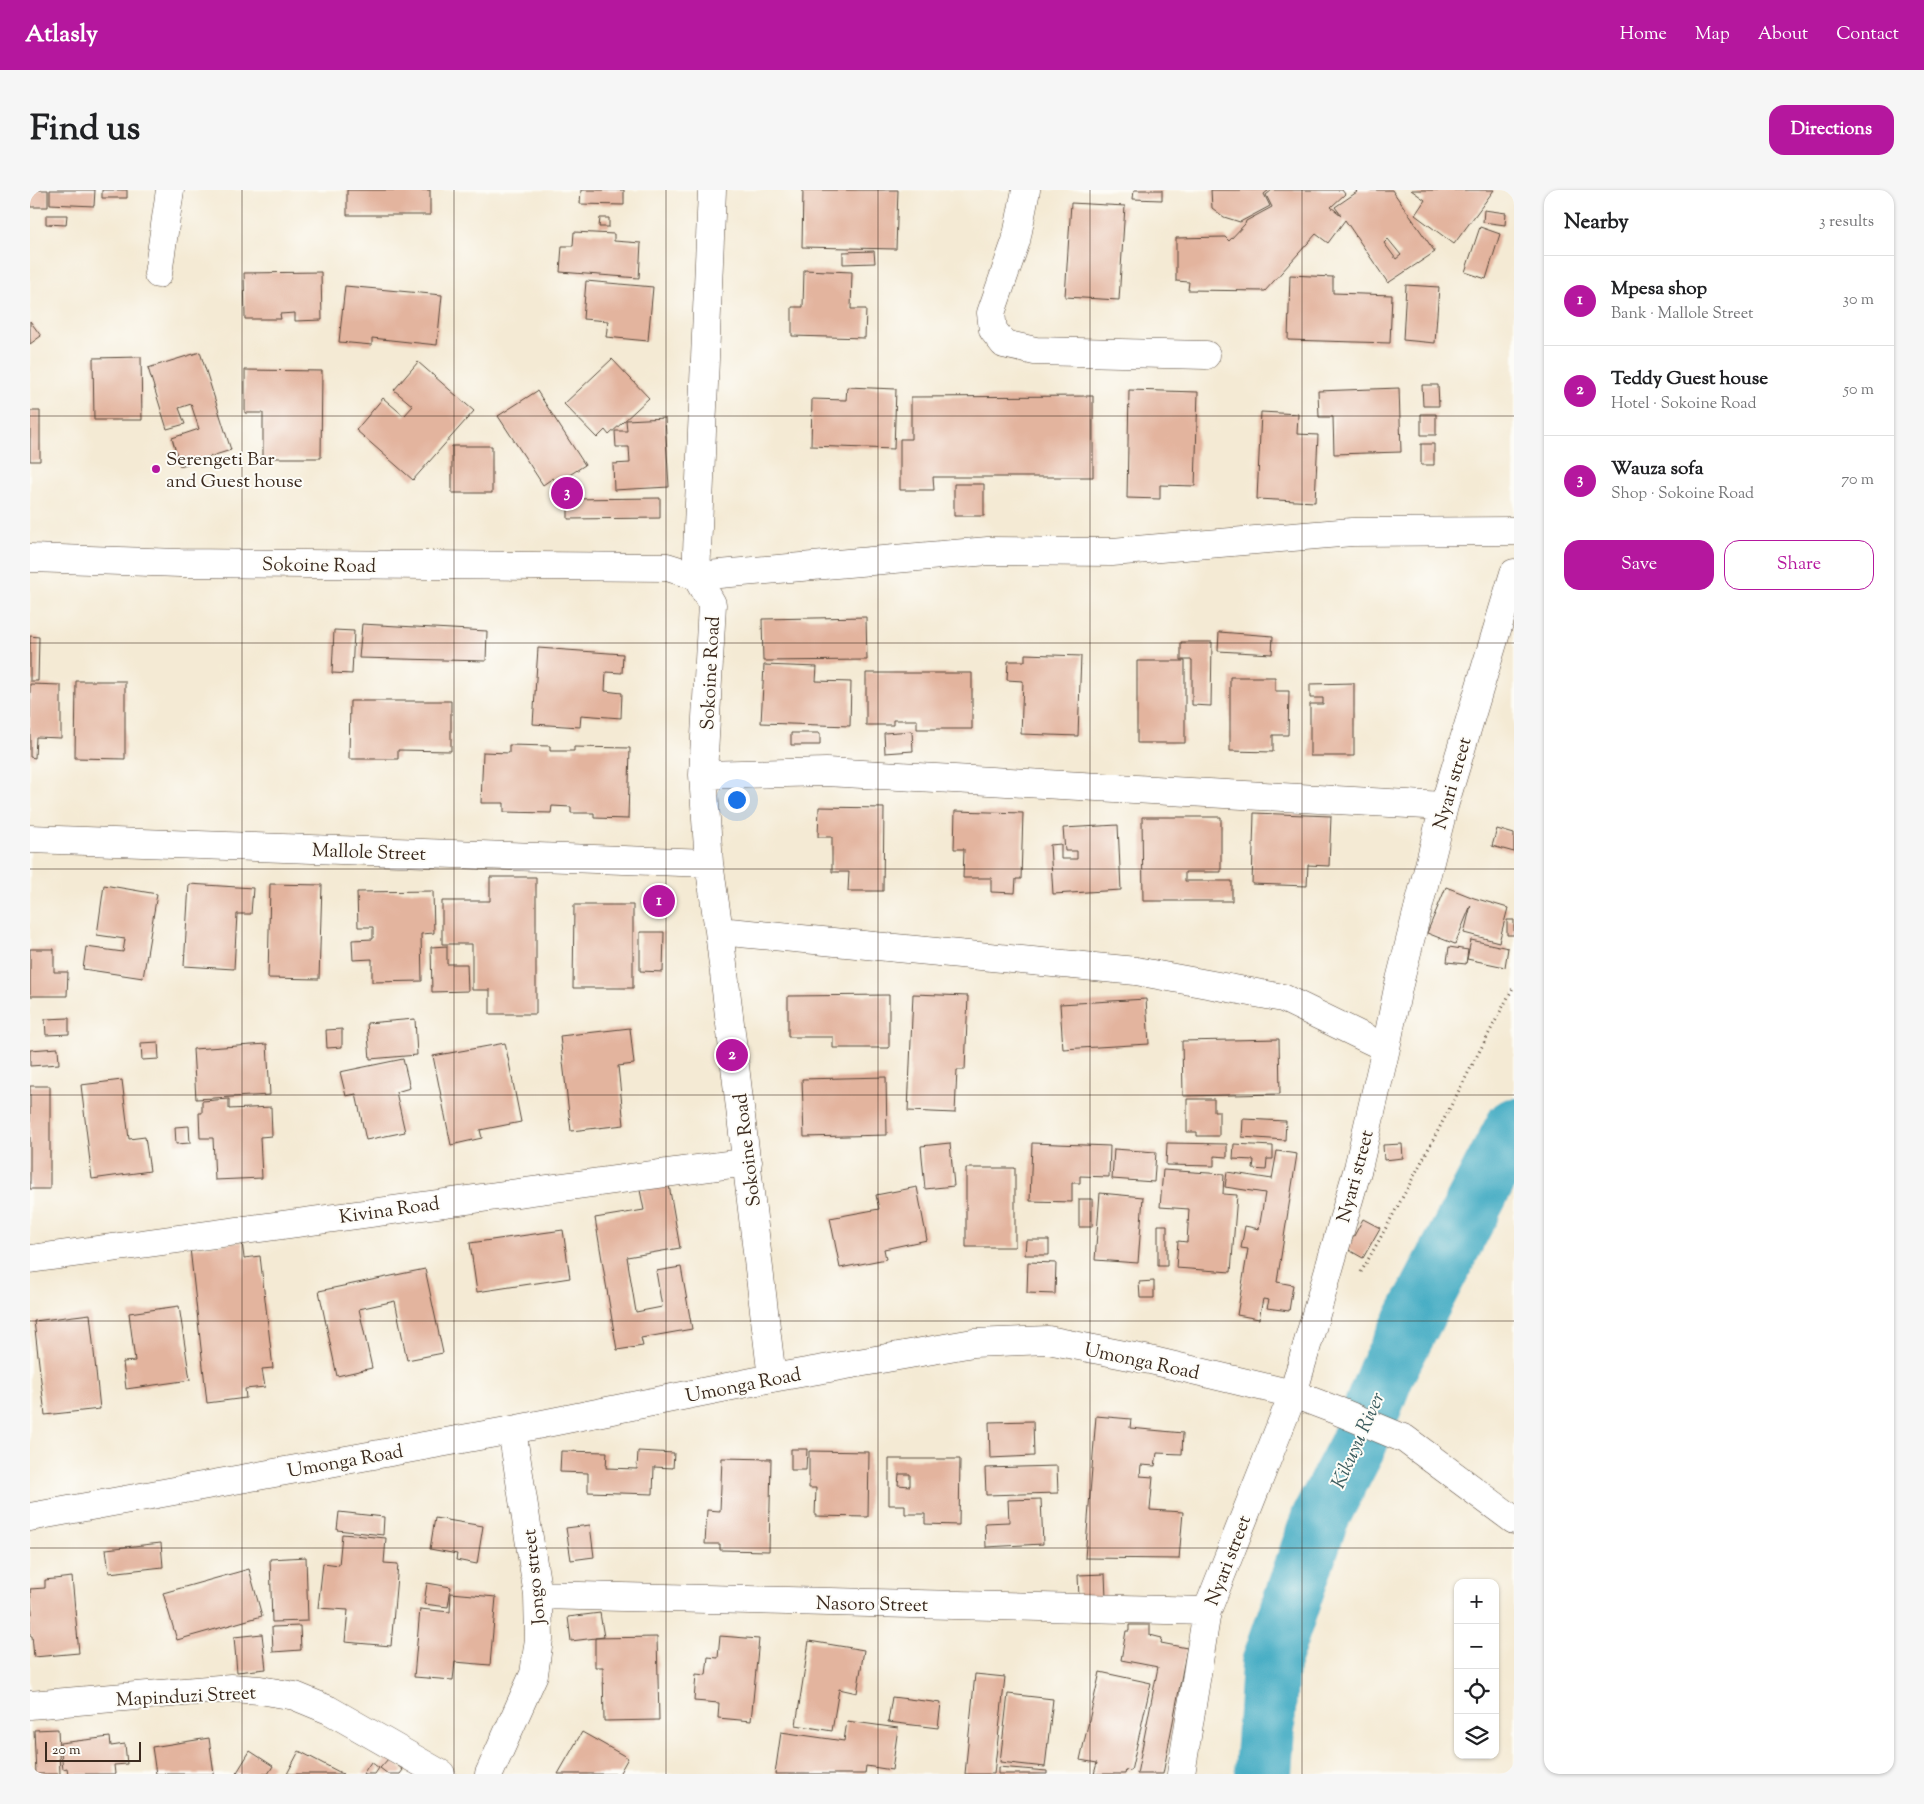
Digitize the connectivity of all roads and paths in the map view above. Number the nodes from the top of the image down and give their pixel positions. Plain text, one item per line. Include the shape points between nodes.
1 (170, 190) edge
2 (712, 190) edge
3 (1026, 190) edge
4 (158, 274) dead end
5 (1206, 355) dead end
6 (1514, 531) edge
7 (30, 558) edge
8 (1514, 573) edge
9 (696, 576) junction
10 (703, 775) junction
11 (1444, 806) junction
12 (30, 839) edge
13 (709, 863) junction
14 (719, 931) junction
15 (1514, 986) edge
16 (1386, 1048) junction
17 (748, 1162) junction
18 (30, 1258) edge
19 (1359, 1276) dead end
20 (772, 1378) junction
21 (1292, 1394) junction
22 (512, 1430) junction
23 (1442, 1465) junction
24 (1514, 1496) edge
25 (30, 1517) edge
26 (1514, 1520) edge
27 (538, 1594) junction
28 (1207, 1611) junction
29 (30, 1704) edge
30 (442, 1774) edge
31 (489, 1774) edge
32 (1180, 1774) edge

1 - 4 street
2 - 9 street
3 - 5 street via 1016,241 991,313 993,330 1004,344 1035,350
6 - 9 street via 1352,532 1112,552 988,551
7 - 9 street, Sokoine Road via 180,563 667,567
8 - 11 street, Nyari street
9 - 10 street, Sokoine Road via 712,604
10 - 11 street via 826,772
10 - 13 street, Sokoine Road
11 - 16 street, Nyari street
12 - 13 street, Mallole Street
13 - 14 street, Sokoine Road
14 - 16 street via 1136,971 1283,998
14 - 17 street, Sokoine Road
15 - 19 path
16 - 21 street, Nyari street via 1358,1168
17 - 18 street, Kivina Road
17 - 20 street, Sokoine Road
20 - 21 street, Umonga Road via 973,1342 1048,1340 1150,1360
20 - 22 street, Umonga Road
21 - 23 street, Umonga Road via 1405,1439
21 - 28 street, Nyari street
22 - 25 street, Umonga Road
22 - 27 street, Jongo street
23 - 24 street, Umonga Road
23 - 26 street, Umonga Road
27 - 28 street, Nasoro Street
27 - 31 street, Jongo street via 539,1639 534,1674
28 - 32 street, Nyari street
29 - 30 street, Mapinduzi Street via 231,1688 295,1696 328,1710

